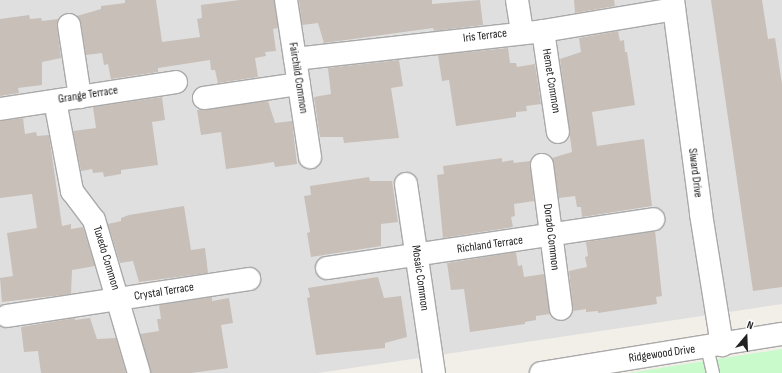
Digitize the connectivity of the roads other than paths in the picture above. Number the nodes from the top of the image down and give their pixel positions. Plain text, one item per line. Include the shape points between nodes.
1 (286, 0) edge
2 (517, 0) edge
3 (673, 4) edge
4 (69, 25) dead end
5 (533, 31) junction
6 (295, 59) junction
7 (176, 82) dead end
8 (299, 84) junction
9 (80, 97) junction
10 (204, 98) dead end
11 (55, 101) junction
12 (0, 109) edge
13 (558, 132) dead end
14 (310, 157) dead end
15 (542, 165) dead end
16 (406, 184) dead end
17 (653, 219) dead end
18 (550, 236) junction
19 (416, 255) junction
20 (327, 268) dead end
21 (249, 279) dead end
22 (118, 300) junction
23 (560, 309) dead end
24 (7, 316) dead end
25 (782, 334) edge
26 (715, 346) junction
27 (139, 373) edge
28 (434, 373) edge
29 (541, 373) edge
30 (713, 373) edge

1 - 6 street, Fairchild Common
2 - 5 street, Hemet Common
3 - 5 street, Iris Terrace
3 - 26 street, Siward Drive via 701,214
4 - 9 street
5 - 6 street, Iris Terrace
5 - 13 street, Hemet Common
6 - 8 street, Fairchild Common
7 - 9 street, Grange Terrace
8 - 10 street
8 - 14 street, Fairchild Common
9 - 11 street, Grange Terrace
11 - 12 street, Grange Terrace
11 - 22 street, Tuxedo Common via 72,191 94,220
15 - 18 street, Dorado Common
16 - 19 street, Mosaic Common
17 - 18 street, Richland Terrace
18 - 19 street, Richland Terrace
18 - 23 street, Dorado Common
19 - 20 street, Richland Terrace
19 - 28 street, Mosaic Common
21 - 22 street, Crystal Terrace
22 - 24 street, Crystal Terrace
22 - 27 street, Tuxedo Common
25 - 26 street, Ridgewood Drive
26 - 29 street, Ridgewood Drive
26 - 30 lane

